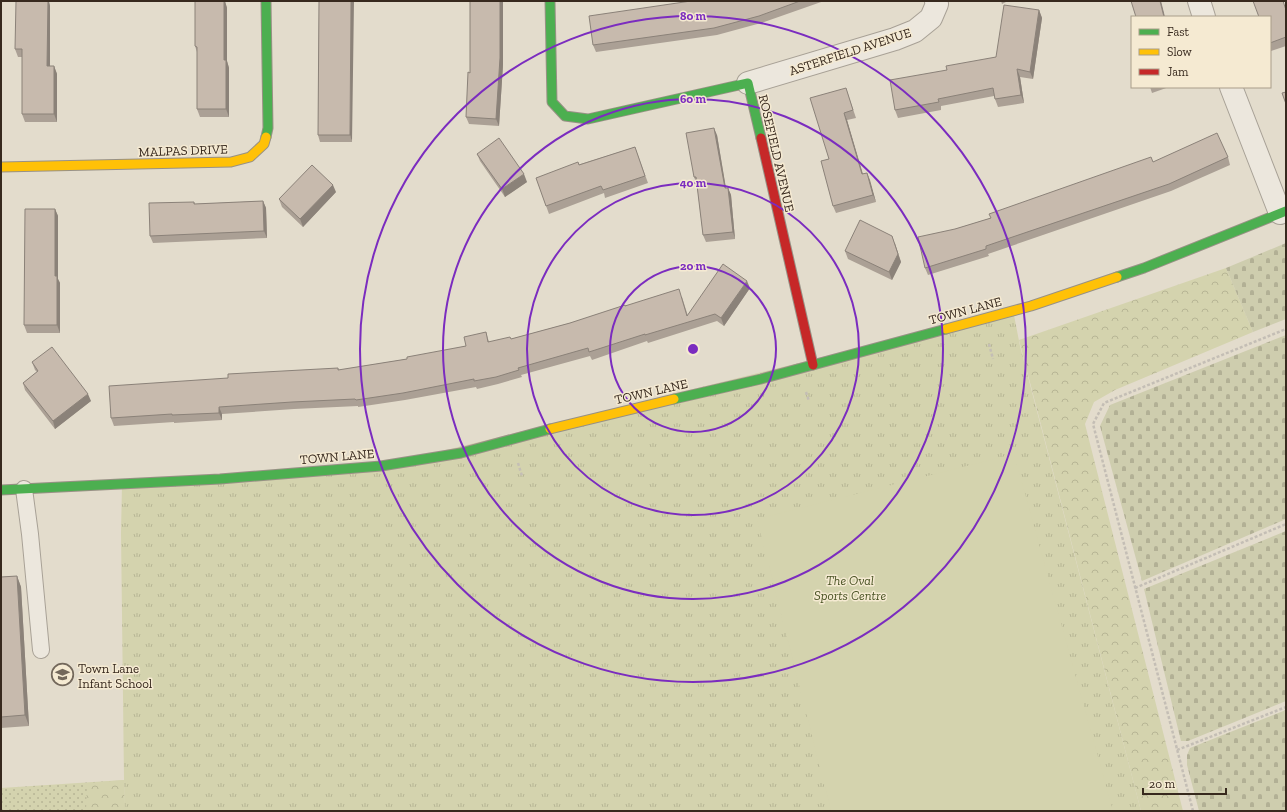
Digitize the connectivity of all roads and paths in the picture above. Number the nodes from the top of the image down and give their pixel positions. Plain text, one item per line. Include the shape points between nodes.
1 (266, 1) edge
2 (550, 1) edge
3 (936, 1) edge
4 (1199, 1) edge
5 (1204, 16) edge
6 (748, 83) junction
7 (1231, 88) edge
8 (1, 167) edge
9 (1283, 212) edge
10 (1286, 329) edge
11 (813, 365) junction
12 (24, 489) junction
13 (1, 490) edge
14 (1286, 524) edge
15 (1135, 588) junction
16 (41, 650) dead end
17 (1286, 707) edge
18 (1177, 750) junction
19 (1193, 811) edge

1 - 8 main road, MALPAS DRIVE via 268,128 264,144 250,158 231,162
2 - 6 main road, ROSEFIELD AVENUE via 552,102 565,116 588,119
3 - 6 street, ASTERFIELD AVENUE via 931,18 915,32
4 - 5 street
6 - 11 main road, ROSEFIELD AVENUE
7 - 9 street
9 - 11 main road, TOWN LANE via 1144,268 1031,306
10 - 15 path via 1104,403 1093,424
11 - 12 main road, TOWN LANE via 574,422 461,453 381,466 220,479
12 - 13 main road, TOWN LANE
12 - 16 lane
14 - 15 path
15 - 18 path
17 - 18 path
18 - 19 path

